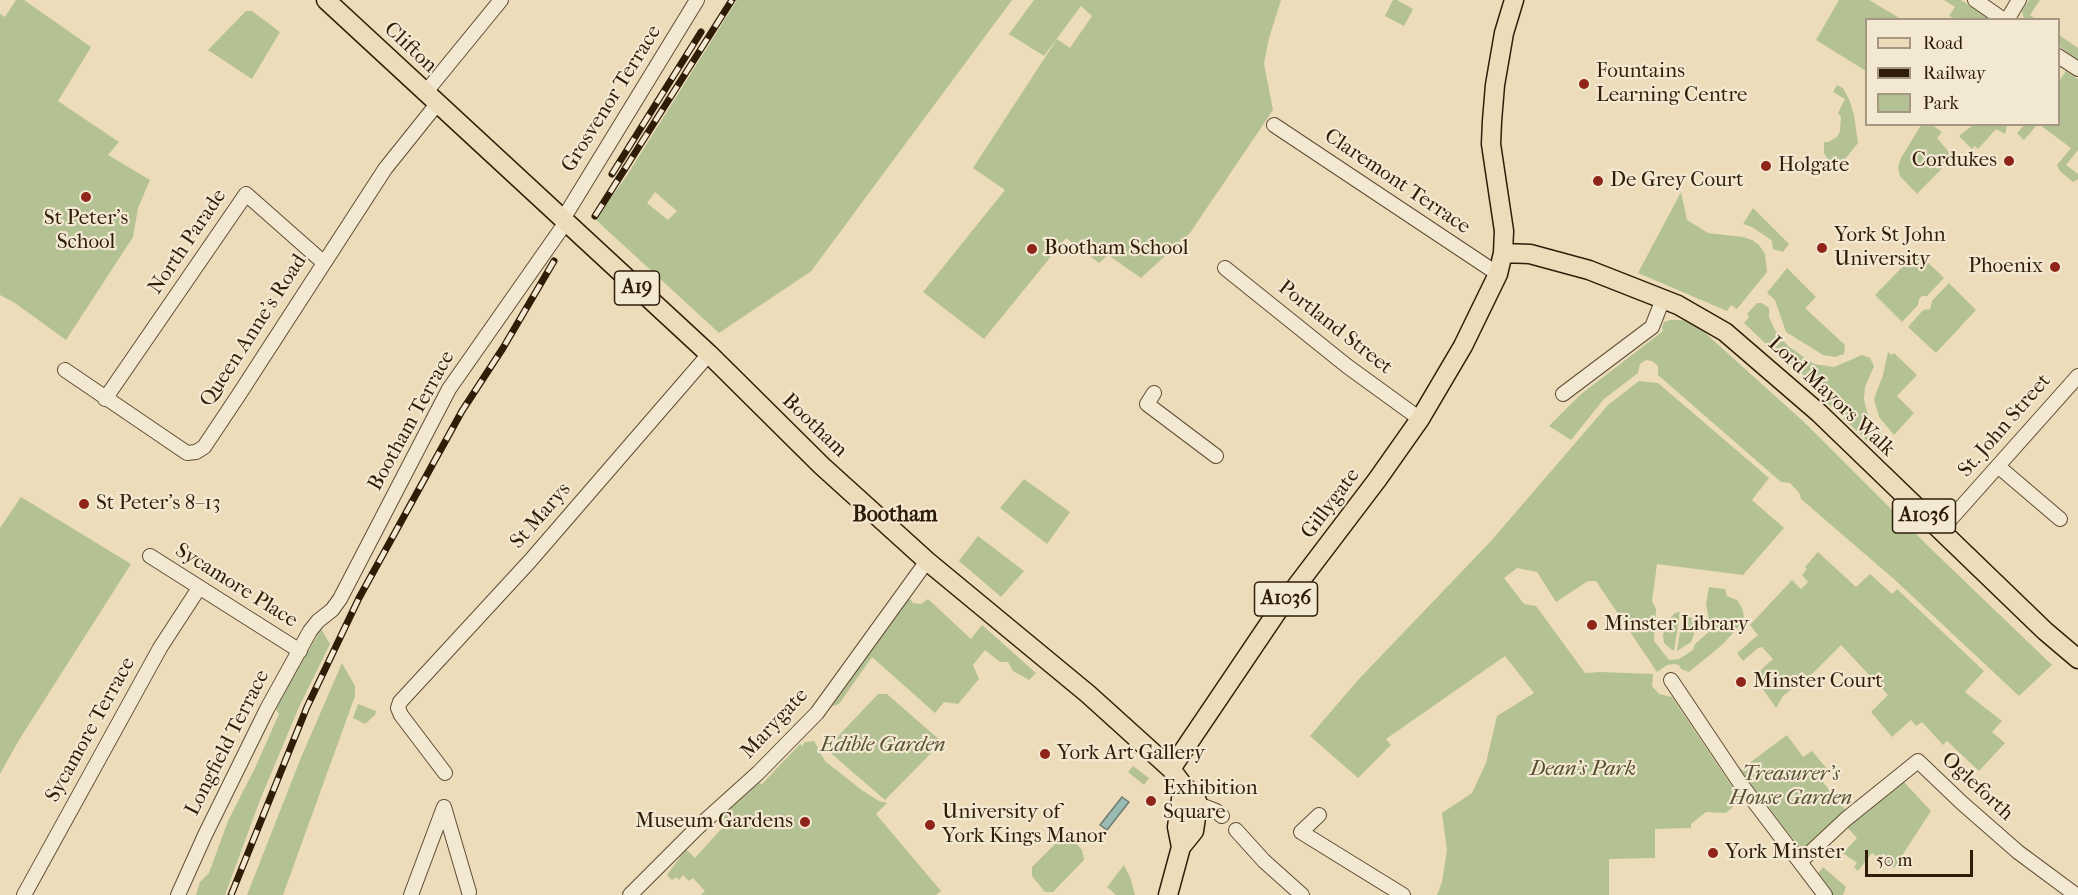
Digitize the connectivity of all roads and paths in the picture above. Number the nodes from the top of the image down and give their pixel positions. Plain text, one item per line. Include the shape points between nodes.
1 (326, 0) edge
2 (501, 0) edge
3 (698, 0) edge
4 (1514, 0) edge
5 (1975, 0) edge
6 (2019, 0) edge
7 (2003, 18) edge
8 (2007, 18) edge
9 (2060, 57) edge
10 (2078, 69) edge
11 (431, 98) junction
12 (1274, 124) dead end
13 (565, 221) junction
14 (1503, 253) junction
15 (323, 262) junction
16 (1225, 268) dead end
17 (1498, 274) junction
18 (1663, 299) junction
19 (709, 354) junction
20 (65, 370) dead end
21 (2078, 376) edge
22 (1154, 393) dead end
23 (1563, 394) dead end
24 (105, 399) junction
25 (1420, 419) junction
26 (1216, 456) dead end
27 (1999, 467) junction
28 (2060, 519) dead end
29 (1940, 531) junction
30 (150, 556) dead end
31 (927, 561) junction
32 (199, 588) junction
33 (324, 615) joint
34 (300, 651) junction
35 (2078, 659) edge
36 (1671, 680) dead end
37 (1171, 769) junction
38 (445, 773) dead end
39 (1183, 785) junction
40 (1198, 804) junction
41 (1319, 815) dead end
42 (1222, 816) dead end
43 (1236, 830) dead end
44 (1181, 847) junction
45 (1800, 862) junction
46 (469, 892) dead end
47 (24, 895) edge
48 (178, 895) edge
49 (411, 895) edge
50 (630, 895) edge
51 (1168, 895) edge
52 (1302, 895) edge
53 (1402, 895) edge
54 (1825, 895) edge
55 (2076, 895) edge

1 - 11 main road, Clifton / A19
2 - 11 street, Queen Anne's Road
3 - 13 street, Grosvenor Terrace
4 - 14 main road, Gillygate via 1504,33 1491,132
5 - 7 street
6 - 8 street
9 - 10 street
11 - 13 main road, Bootham / A19
11 - 15 street, Queen Anne's Road
12 - 17 street, Claremont Terrace
13 - 19 main road, Bootham / A19
13 - 33 street, Bootham Terrace via 449,389 340,599
14 - 17 main road, Gillygate / A1036
14 - 18 main road, Lord Mayors Walk / A1036 via 1557,260
15 - 24 street, Queen Anne's Road via 204,447 187,453
15 - 24 street, North Parade via 246,194
16 - 25 street, Portland Street
17 - 25 main road, Gillygate / A1036 via 1463,346
18 - 23 street via 1652,327
18 - 29 main road, Lord Mayors Walk / A1036 via 1701,317 1742,346 1819,413
19 - 31 main road, Bootham / A19 via 822,466
19 - 38 street, St Marys via 530,561 400,702 401,715
20 - 24 street, Queen Anne's Road
21 - 27 street, St. John Street
22 - 26 street via 1147,404
25 - 37 main road, Gillygate / A1036 via 1284,601
27 - 28 street
27 - 29 street, St. John Street
29 - 35 main road, Lord Mayors Walk / A1036
30 - 32 street, Sycamore Place
31 - 37 main road, Bootham / A19 via 1095,700
31 - 50 street, Marygate via 817,713
32 - 34 street, Sycamore Place
32 - 47 street, Sycamore Terrace via 160,648
33 - 34 street, Longfield Terrace
34 - 48 street, Longfield Terrace via 252,740
36 - 45 street via 1740,783
37 - 39 main road, Bootham
39 - 40 main road, Bootham
39 - 44 main road via 1177,827
40 - 42 street
40 - 44 main road via 1194,831
41 - 53 street via 1301,832
43 - 52 street
44 - 51 main road
45 - 54 street
45 - 55 street, Ogleforth via 1918,761 2012,846
46 - 49 street via 444,807

